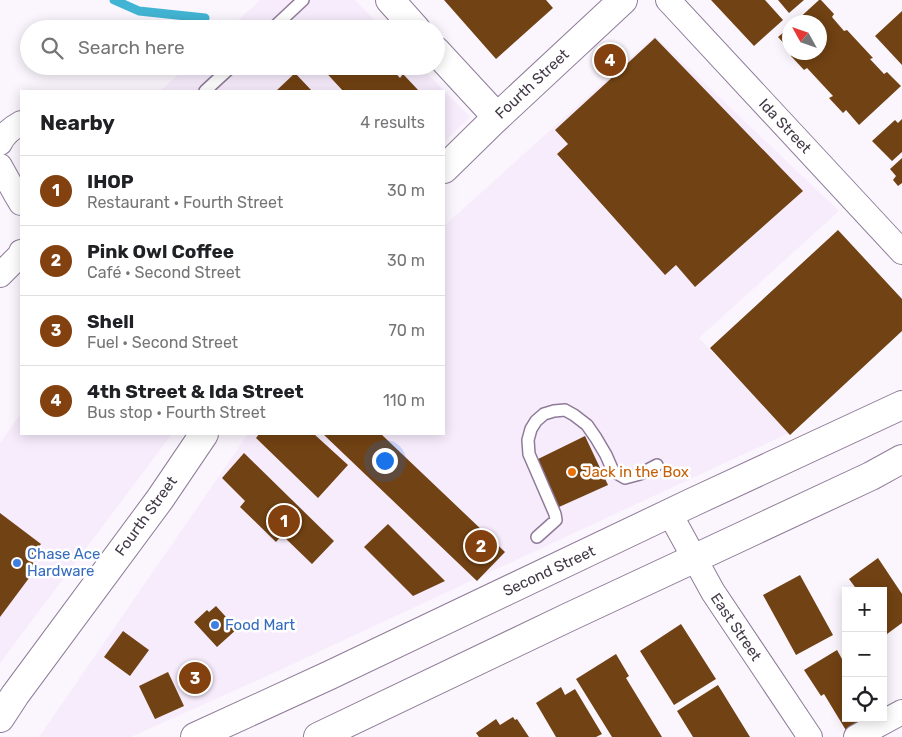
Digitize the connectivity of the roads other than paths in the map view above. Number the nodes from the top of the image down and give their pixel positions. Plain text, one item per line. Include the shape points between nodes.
1 (303, 0) edge
2 (390, 0) edge
3 (623, 0) edge
4 (668, 0) edge
5 (282, 20) edge
6 (408, 20) edge
7 (445, 61) edge
8 (222, 75) edge
9 (206, 90) edge
10 (497, 117) junction
11 (20, 124) edge
12 (0, 143) edge
13 (0, 166) edge
14 (445, 168) edge
15 (20, 202) edge
16 (902, 252) edge
17 (20, 255) edge
18 (0, 275) edge
19 (902, 404) edge
20 (203, 435) edge
21 (902, 459) edge
22 (657, 465) dead end
23 (670, 514) junction
24 (536, 538) dead end
25 (694, 559) junction
26 (7, 702) edge
27 (902, 712) edge
28 (0, 718) edge
29 (0, 732) edge
30 (196, 737) edge
31 (318, 737) edge
32 (810, 737) edge
33 (856, 737) edge

1 - 5 lane
2 - 6 main road
3 - 10 main road, Fourth Street
4 - 16 street, Ida Street
7 - 10 main road
8 - 9 lane
10 - 14 main road, Fourth Street
11 - 12 street via 2,137
13 - 15 street
17 - 18 street
19 - 23 main road, Second Street
20 - 26 main road, Fourth Street via 160,499
21 - 25 main road
22 - 24 lane via 625,478 613,471 587,425 565,410 544,414 531,429 528,440 530,454 556,520
23 - 25 street, East Street
23 - 30 main road, Second Street
25 - 31 main road
25 - 32 street, East Street
26 - 28 main road, Fourth Street
26 - 29 main road
27 - 33 street

